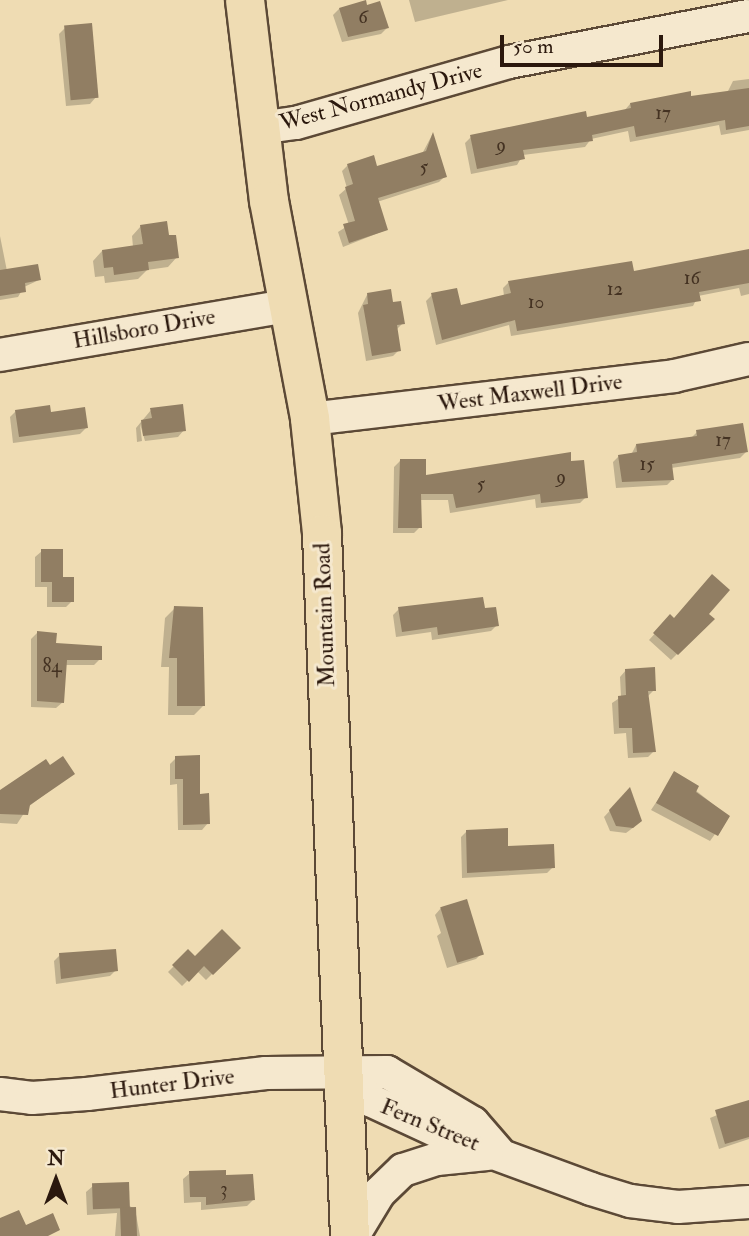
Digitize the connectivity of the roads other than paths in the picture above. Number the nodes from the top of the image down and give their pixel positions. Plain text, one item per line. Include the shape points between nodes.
1 (245, 0) edge
2 (749, 16) edge
3 (259, 128) junction
4 (288, 306) junction
5 (0, 355) edge
6 (749, 359) edge
7 (310, 419) junction
8 (345, 1072) junction
9 (0, 1094) edge
10 (498, 1152) junction
11 (749, 1202) edge
12 (352, 1236) edge

1 - 3 main road, Mountain Road
2 - 3 street, West Normandy Drive via 509,62 296,123
3 - 4 main road, Mountain Road
4 - 5 street, Hillsboro Drive
4 - 7 main road, Mountain Road
6 - 7 street, West Maxwell Drive via 674,376
7 - 8 main road, Mountain Road via 324,559
8 - 9 street, Hunter Drive via 266,1073 33,1098
8 - 10 street, Fern Street via 387,1072 473,1123
8 - 12 main road, Mountain Road
10 - 11 street, Fern Street via 630,1200 678,1207
10 - 12 street via 437,1159 404,1170 379,1193

